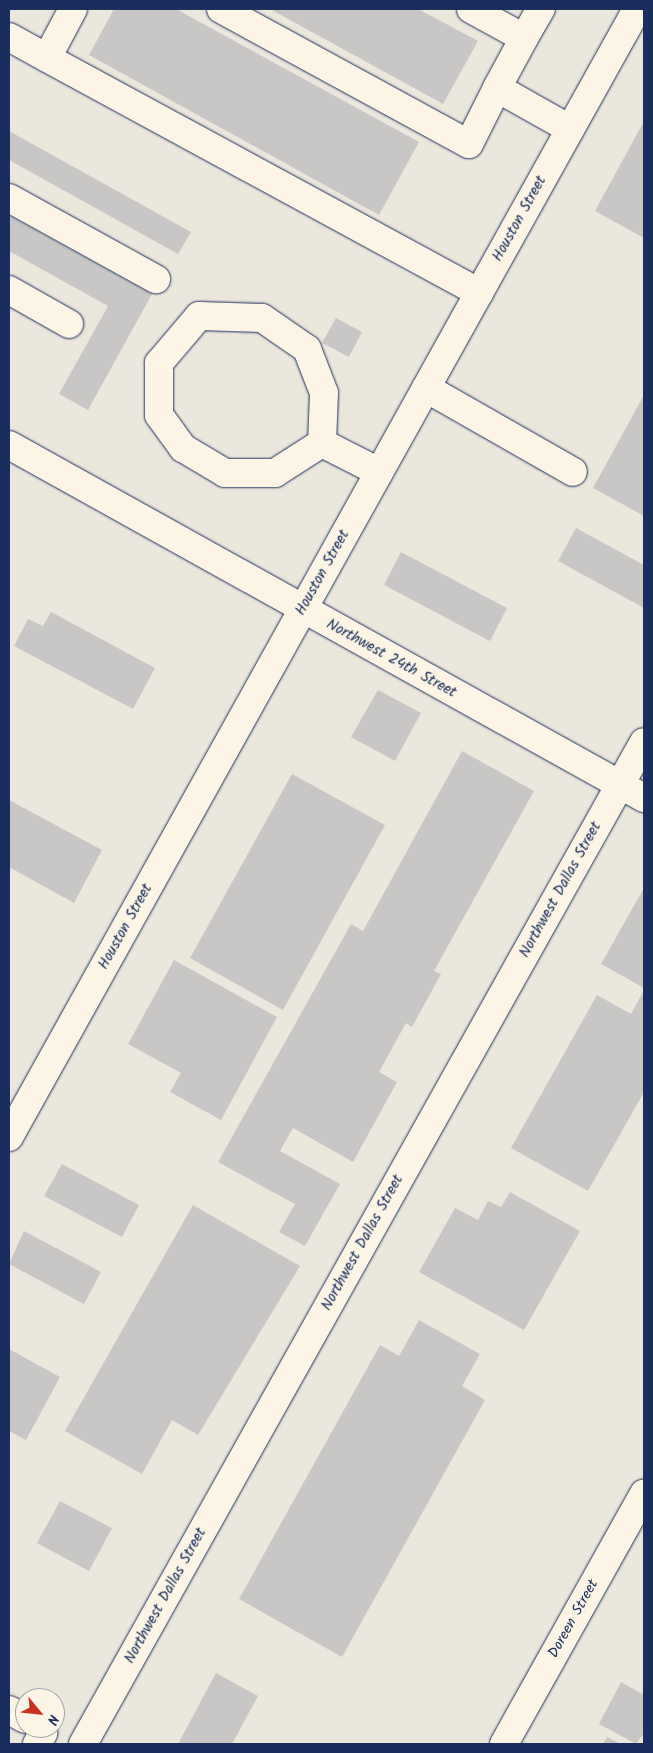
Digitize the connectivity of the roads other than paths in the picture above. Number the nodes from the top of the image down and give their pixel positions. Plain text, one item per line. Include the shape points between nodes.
1 (73, 9) edge
2 (221, 9) edge
3 (471, 9) edge
4 (541, 9) edge
5 (637, 9) edge
6 (9, 37) edge
7 (524, 38) junction
8 (47, 58) junction
9 (497, 88) junction
10 (570, 129) junction
11 (9, 198) edge
12 (156, 279) dead end
13 (9, 290) edge
14 (479, 293) junction
15 (69, 324) dead end
16 (426, 388) junction
17 (322, 443) junction
18 (9, 445) edge
19 (379, 472) junction
20 (573, 472) dead end
21 (302, 610) junction
22 (644, 742) edge
23 (620, 784) junction
24 (644, 798) edge
25 (9, 1138) edge
26 (644, 1493) edge
27 (83, 1744) edge
28 (504, 1744) edge

1 - 8 street
2 - 9 street via 469,144
3 - 7 street
4 - 7 street
5 - 10 street, Houston Street
6 - 8 street
7 - 9 street
8 - 14 street
9 - 10 street
10 - 14 street, Houston Street
11 - 12 street
13 - 15 street
14 - 16 street, Houston Street
16 - 19 street, Houston Street
16 - 20 street
17 - 17 street via 275,473 225,473 183,448 159,415 159,362 199,316 262,318 307,349 324,393
17 - 19 street
18 - 21 street, Northwest 24th Street
19 - 21 street, Houston Street
21 - 23 street, Northwest 24th Street
21 - 25 street, Houston Street
22 - 23 street, Northwest Dallas Street
23 - 24 street, Northwest 24th Street
23 - 27 street, Northwest Dallas Street
26 - 28 street, Doreen Street

